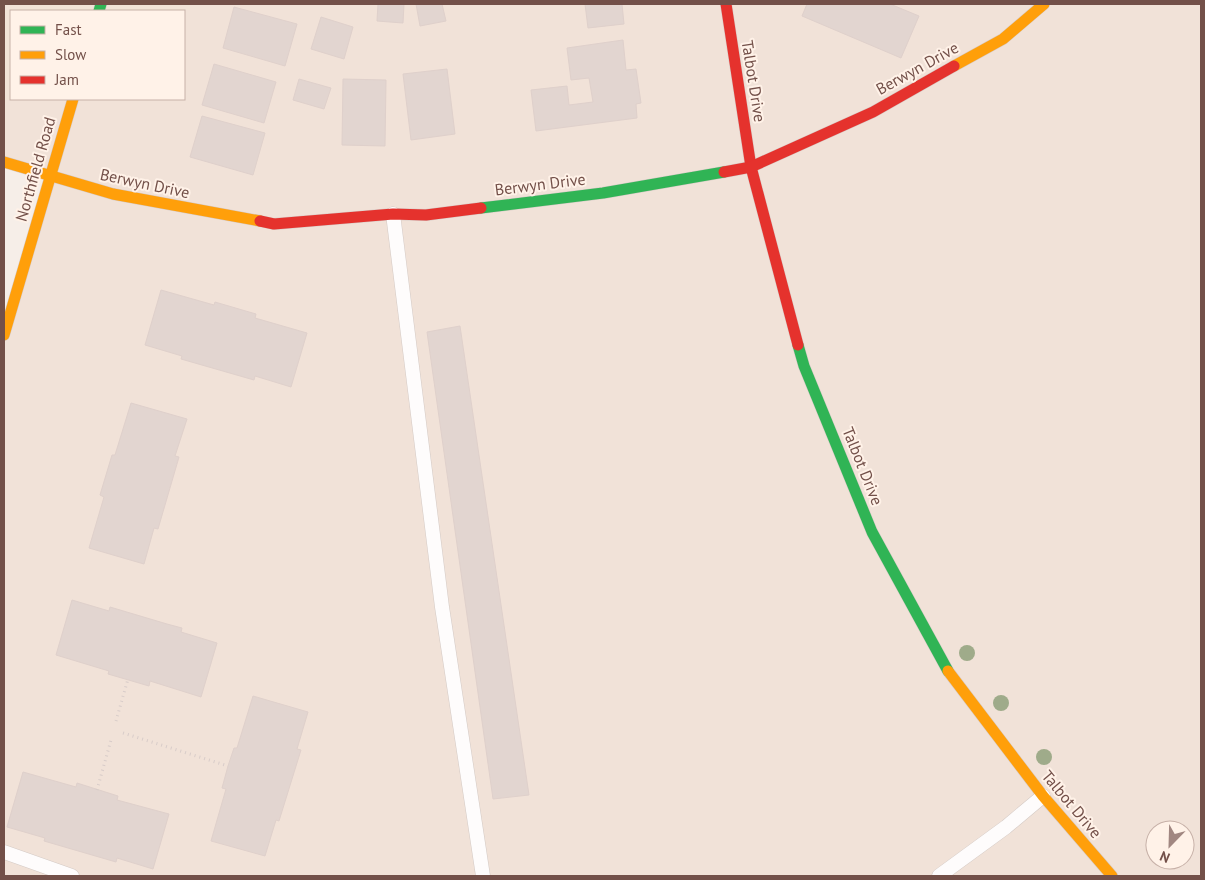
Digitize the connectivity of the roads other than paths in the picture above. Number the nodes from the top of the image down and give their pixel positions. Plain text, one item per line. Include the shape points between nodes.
1 (726, 4) edge
2 (1044, 4) edge
3 (73, 100) edge
4 (4, 162) edge
5 (751, 168) junction
6 (50, 177) junction
7 (393, 214) junction
8 (4, 335) edge
9 (1043, 796) junction
10 (4, 852) edge
11 (72, 876) edge
12 (483, 876) edge
13 (939, 876) edge
14 (1112, 876) edge

1 - 5 street, Talbot Drive
2 - 5 street, Berwyn Drive via 1003,38 874,112
3 - 6 street, Northfield Road
4 - 6 street, Berwyn Drive
5 - 7 street, Berwyn Drive via 603,193 426,215
5 - 9 street, Talbot Drive via 804,366 872,532 950,674
6 - 7 street, Berwyn Drive via 113,194 274,224
6 - 8 street, Northfield Road
7 - 12 lane via 442,607
9 - 13 lane
9 - 14 street, Talbot Drive
10 - 11 lane

